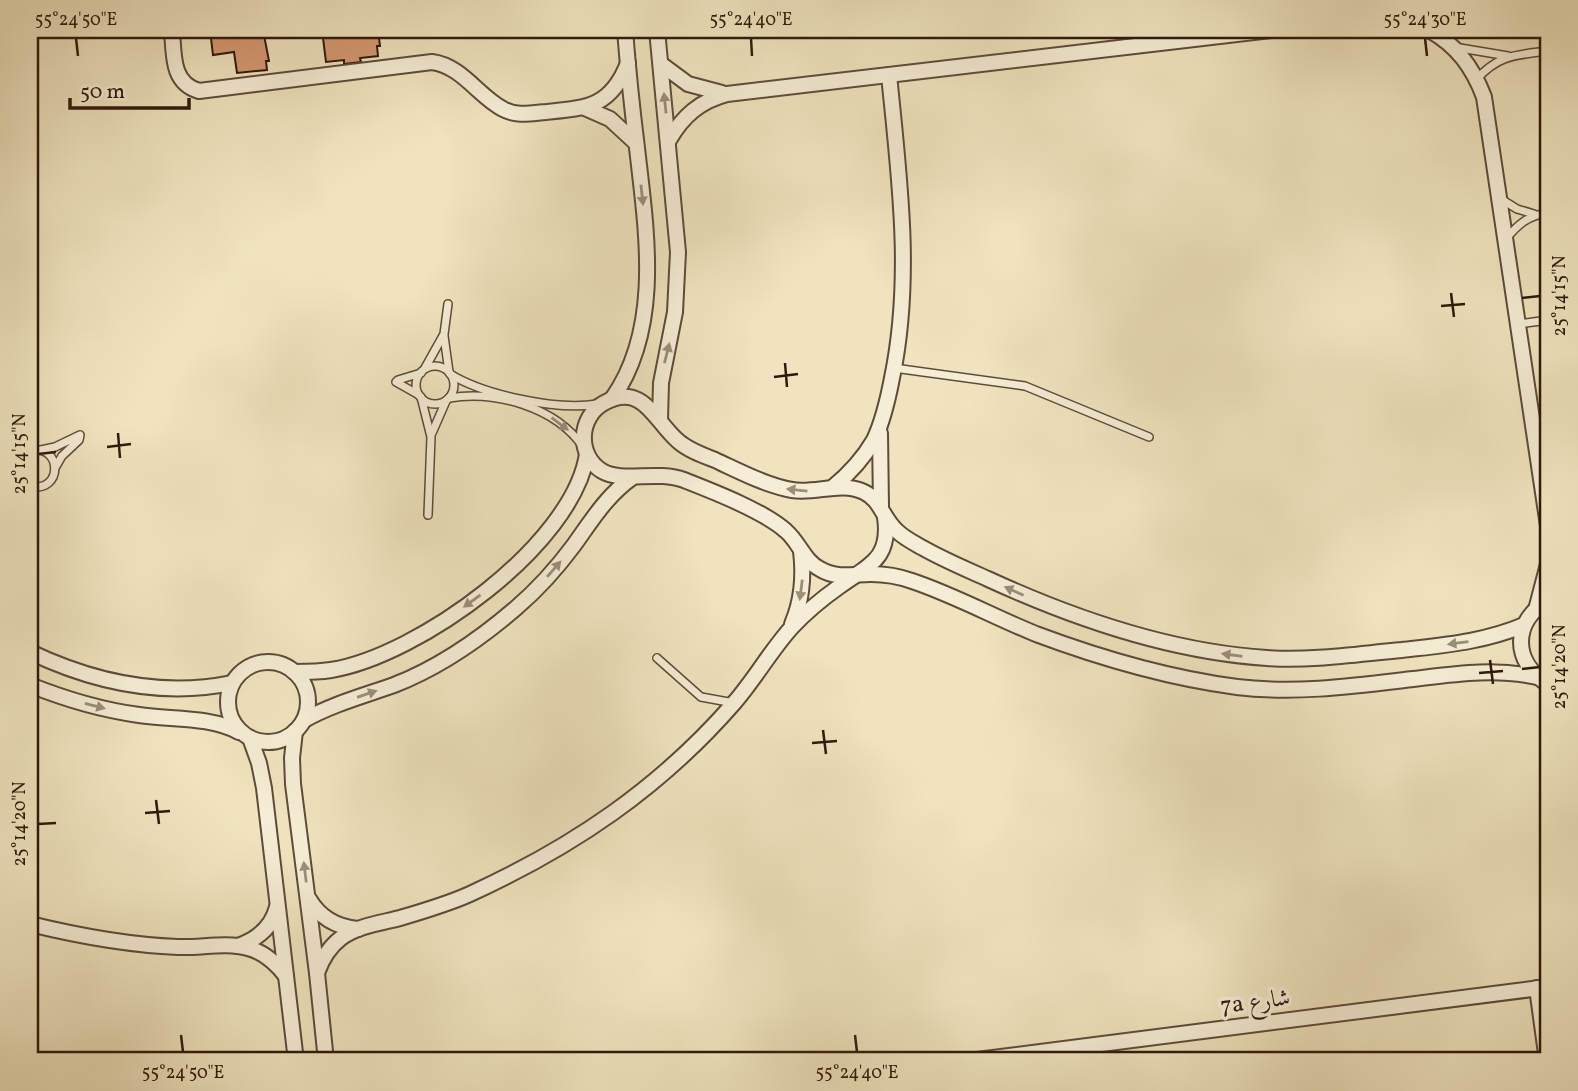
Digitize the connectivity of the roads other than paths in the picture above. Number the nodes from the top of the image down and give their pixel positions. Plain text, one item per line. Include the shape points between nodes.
1 (172, 30) edge
2 (625, 30) edge
3 (657, 30) edge
4 (1271, 30) edge
5 (1429, 30) edge
6 (1217, 33) edge
7 (1454, 47) junction
8 (1548, 51) edge
9 (1509, 56) junction
10 (628, 63) junction
11 (661, 64) junction
12 (889, 75) junction
13 (1477, 79) junction
14 (727, 94) junction
15 (585, 108) junction
16 (669, 140) junction
17 (636, 143) junction
18 (1500, 199) junction
19 (1548, 213) edge
20 (1535, 215) junction
21 (1506, 239) junction
22 (448, 304) dead end
23 (1548, 320) edge
24 (1519, 324) junction
25 (443, 334) junction
26 (894, 368) junction
27 (422, 372) junction
28 (450, 374) junction
29 (420, 396) junction
30 (448, 399) junction
31 (511, 399) junction
32 (607, 401) junction
33 (660, 421) junction
34 (880, 425) junction
35 (430, 437) junction
36 (1149, 437) dead end
37 (34, 450) edge
38 (586, 452) junction
39 (55, 468) junction
40 (635, 475) junction
41 (31, 487) edge
42 (832, 488) junction
43 (883, 512) junction
44 (428, 515) dead end
45 (1548, 520) edge
46 (801, 551) junction
47 (1548, 564) edge
48 (858, 574) junction
49 (1543, 603) edge
50 (1524, 625) junction
51 (790, 629) junction
52 (30, 652) edge
53 (657, 658) dead end
54 (294, 672) junction
55 (1543, 680) edge
56 (232, 683) junction
57 (30, 685) edge
58 (734, 703) junction
59 (300, 726) junction
60 (245, 735) junction
61 (308, 898) junction
62 (278, 902) junction
63 (30, 924) edge
64 (359, 929) junction
65 (238, 946) junction
66 (317, 973) junction
67 (286, 976) junction
68 (1543, 987) edge
69 (298, 1061) edge
70 (328, 1061) edge
71 (968, 1061) edge
72 (1547, 1061) edge

1 - 15 street via 178,75 199,91 432,62 454,70 511,113
2 - 10 street
3 - 11 street
4 - 6 street
5 - 7 street
6 - 12 street
7 - 9 lane
7 - 13 street
8 - 9 lane
9 - 13 lane
10 - 15 street via 609,94
10 - 17 street
11 - 14 street via 688,84
16 -> 11 street
12 - 14 street
12 - 26 street via 904,228 903,298
13 - 18 street
14 - 16 street via 691,111
15 - 17 street via 610,119
33 -> 16 street via 661,383 678,282
17 -> 32 street via 646,227 644,309 632,362 624,381
18 - 20 lane
18 - 21 street
19 - 20 lane
20 - 21 lane
21 - 24 street
22 - 25 lane
23 - 24 lane
24 - 45 street
25 - 27 lane
25 - 28 lane
26 - 34 street
26 - 36 lane via 1025,386
27 - 28 lane via 437,367
27 - 29 lane via 417,382
27 - 29 lane via 396,382
28 - 30 lane via 454,386
28 - 31 lane
29 - 30 lane via 436,404
29 - 35 lane
30 - 31 lane
30 - 35 lane
31 - 32 lane via 580,407
31 -> 38 lane via 555,419
32 - 33 street via 635,399 654,411
32 - 38 street via 587,419
42 -> 33 street via 804,491 775,486 685,447
34 - 42 street via 866,453
34 - 43 street
35 - 44 lane
37 - 39 lane via 51,457
37 - 39 lane via 55,447 80,435
38 - 40 street via 602,471
38 -> 54 street via 581,480 568,503 516,565 485,592 430,630 382,654 331,670
39 - 41 lane via 47,484
40 - 46 street via 678,478 762,515 784,529
59 -> 40 street via 339,704 439,663 479,637 551,574 606,501
42 - 43 street via 860,490 872,496
43 - 48 street via 886,538 879,557
50 -> 43 street via 1468,642 1338,656 1273,659 1208,651 1125,632 1020,594 923,548 897,531
46 - 48 street via 819,569
46 -> 51 street via 800,598
47 - 49 street
48 - 51 street
48 - 55 street via 907,579 1076,648 1236,687 1305,690 1482,671
49 - 50 street
50 - 55 street via 1522,654 1528,667
51 - 58 street
52 - 56 street via 80,673 137,685 195,689
53 - 58 lane via 701,697
54 - 56 street via 272,662 260,663
54 - 59 street via 307,694 308,707
56 - 60 street via 227,704 234,724
57 -> 60 street via 103,708 215,722
58 - 64 street via 656,781 565,846 466,896
59 - 60 street via 274,742
61 -> 59 street via 292,771
60 - 62 street via 262,775
61 - 64 street via 329,921
61 - 66 street
62 - 65 street via 265,930
62 - 67 street
63 - 65 street via 129,943
64 - 66 street via 333,946
65 - 67 street via 266,956
66 - 70 street
67 - 69 street
68 - 71 street, 7a شارع
68 - 72 street

